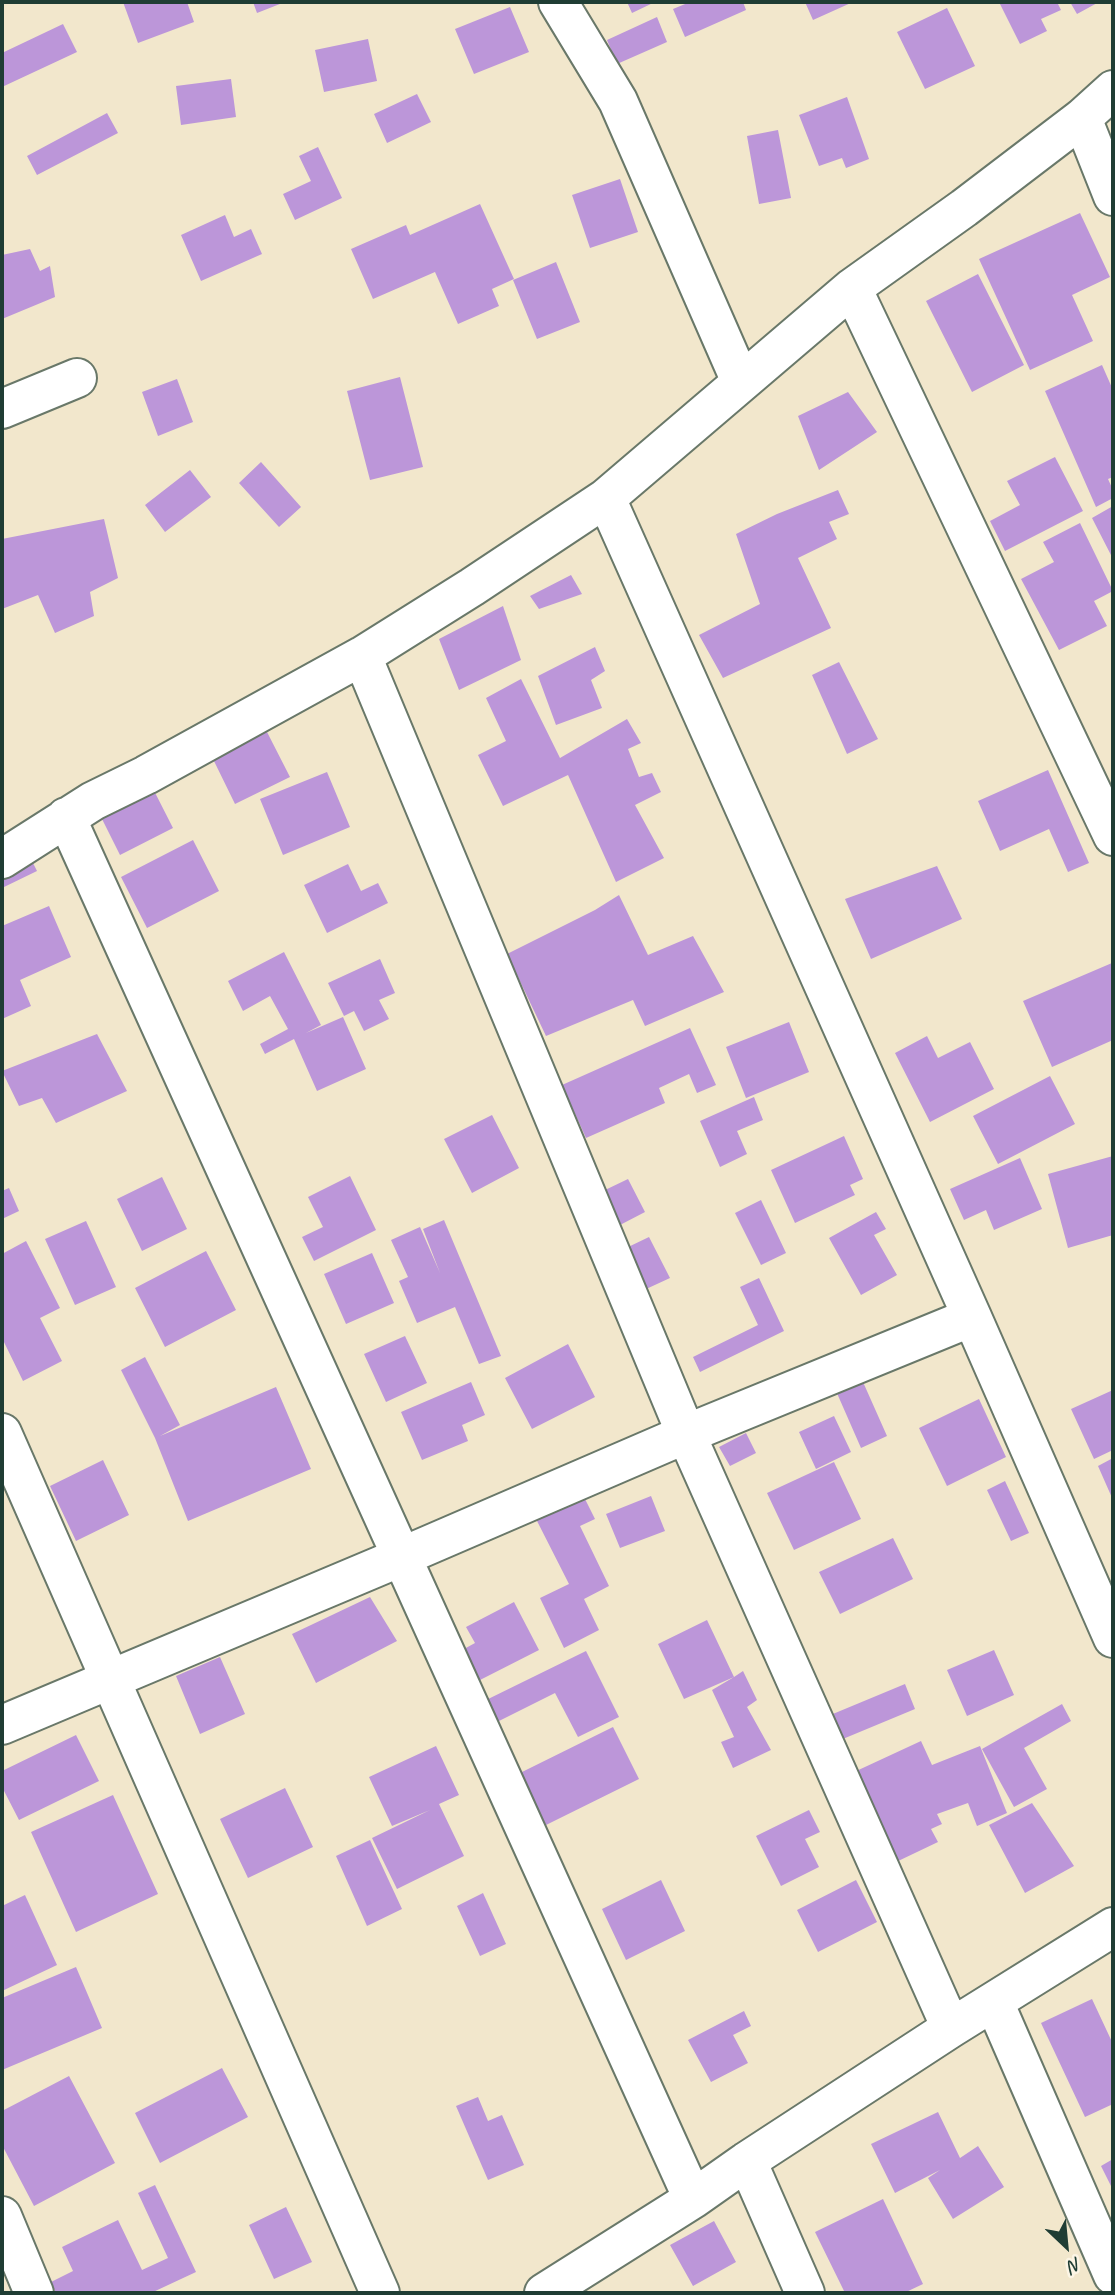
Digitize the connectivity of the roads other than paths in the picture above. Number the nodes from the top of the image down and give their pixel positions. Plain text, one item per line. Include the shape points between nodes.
1 (558, 2) edge
2 (1113, 90) edge
3 (1082, 118) junction
4 (1113, 197) edge
5 (852, 288) junction
6 (77, 378) dead end
7 (741, 382) junction
8 (2, 408) edge
9 (606, 498) junction
10 (362, 656) junction
11 (66, 817) junction
12 (1113, 836) edge
13 (2, 859) edge
14 (972, 1317) junction
15 (2, 1433) edge
16 (686, 1434) junction
17 (401, 1557) junction
18 (1113, 1638) edge
19 (110, 1680) junction
20 (2, 1725) edge
21 (1113, 1927) edge
22 (994, 2002) junction
23 (951, 2028) junction
24 (747, 2161) junction
25 (693, 2199) junction
26 (2, 2216) edge
27 (1113, 2275) edge
28 (34, 2293) edge
29 (380, 2293) edge
30 (544, 2293) edge
31 (805, 2293) edge

1 - 7 street via 618,101
2 - 3 street
3 - 4 street
3 - 5 street
5 - 7 street
5 - 12 street
6 - 8 street
7 - 9 street
9 - 10 street
9 - 14 street
10 - 11 street
10 - 16 street
11 - 13 street
11 - 17 street
14 - 16 street
14 - 18 street
15 - 19 street
16 - 17 street
16 - 23 street
17 - 19 street
17 - 25 street
19 - 20 street
19 - 29 street
21 - 22 street
22 - 23 street
22 - 27 street
23 - 24 street
24 - 25 street
24 - 31 street
25 - 30 street
26 - 28 street

